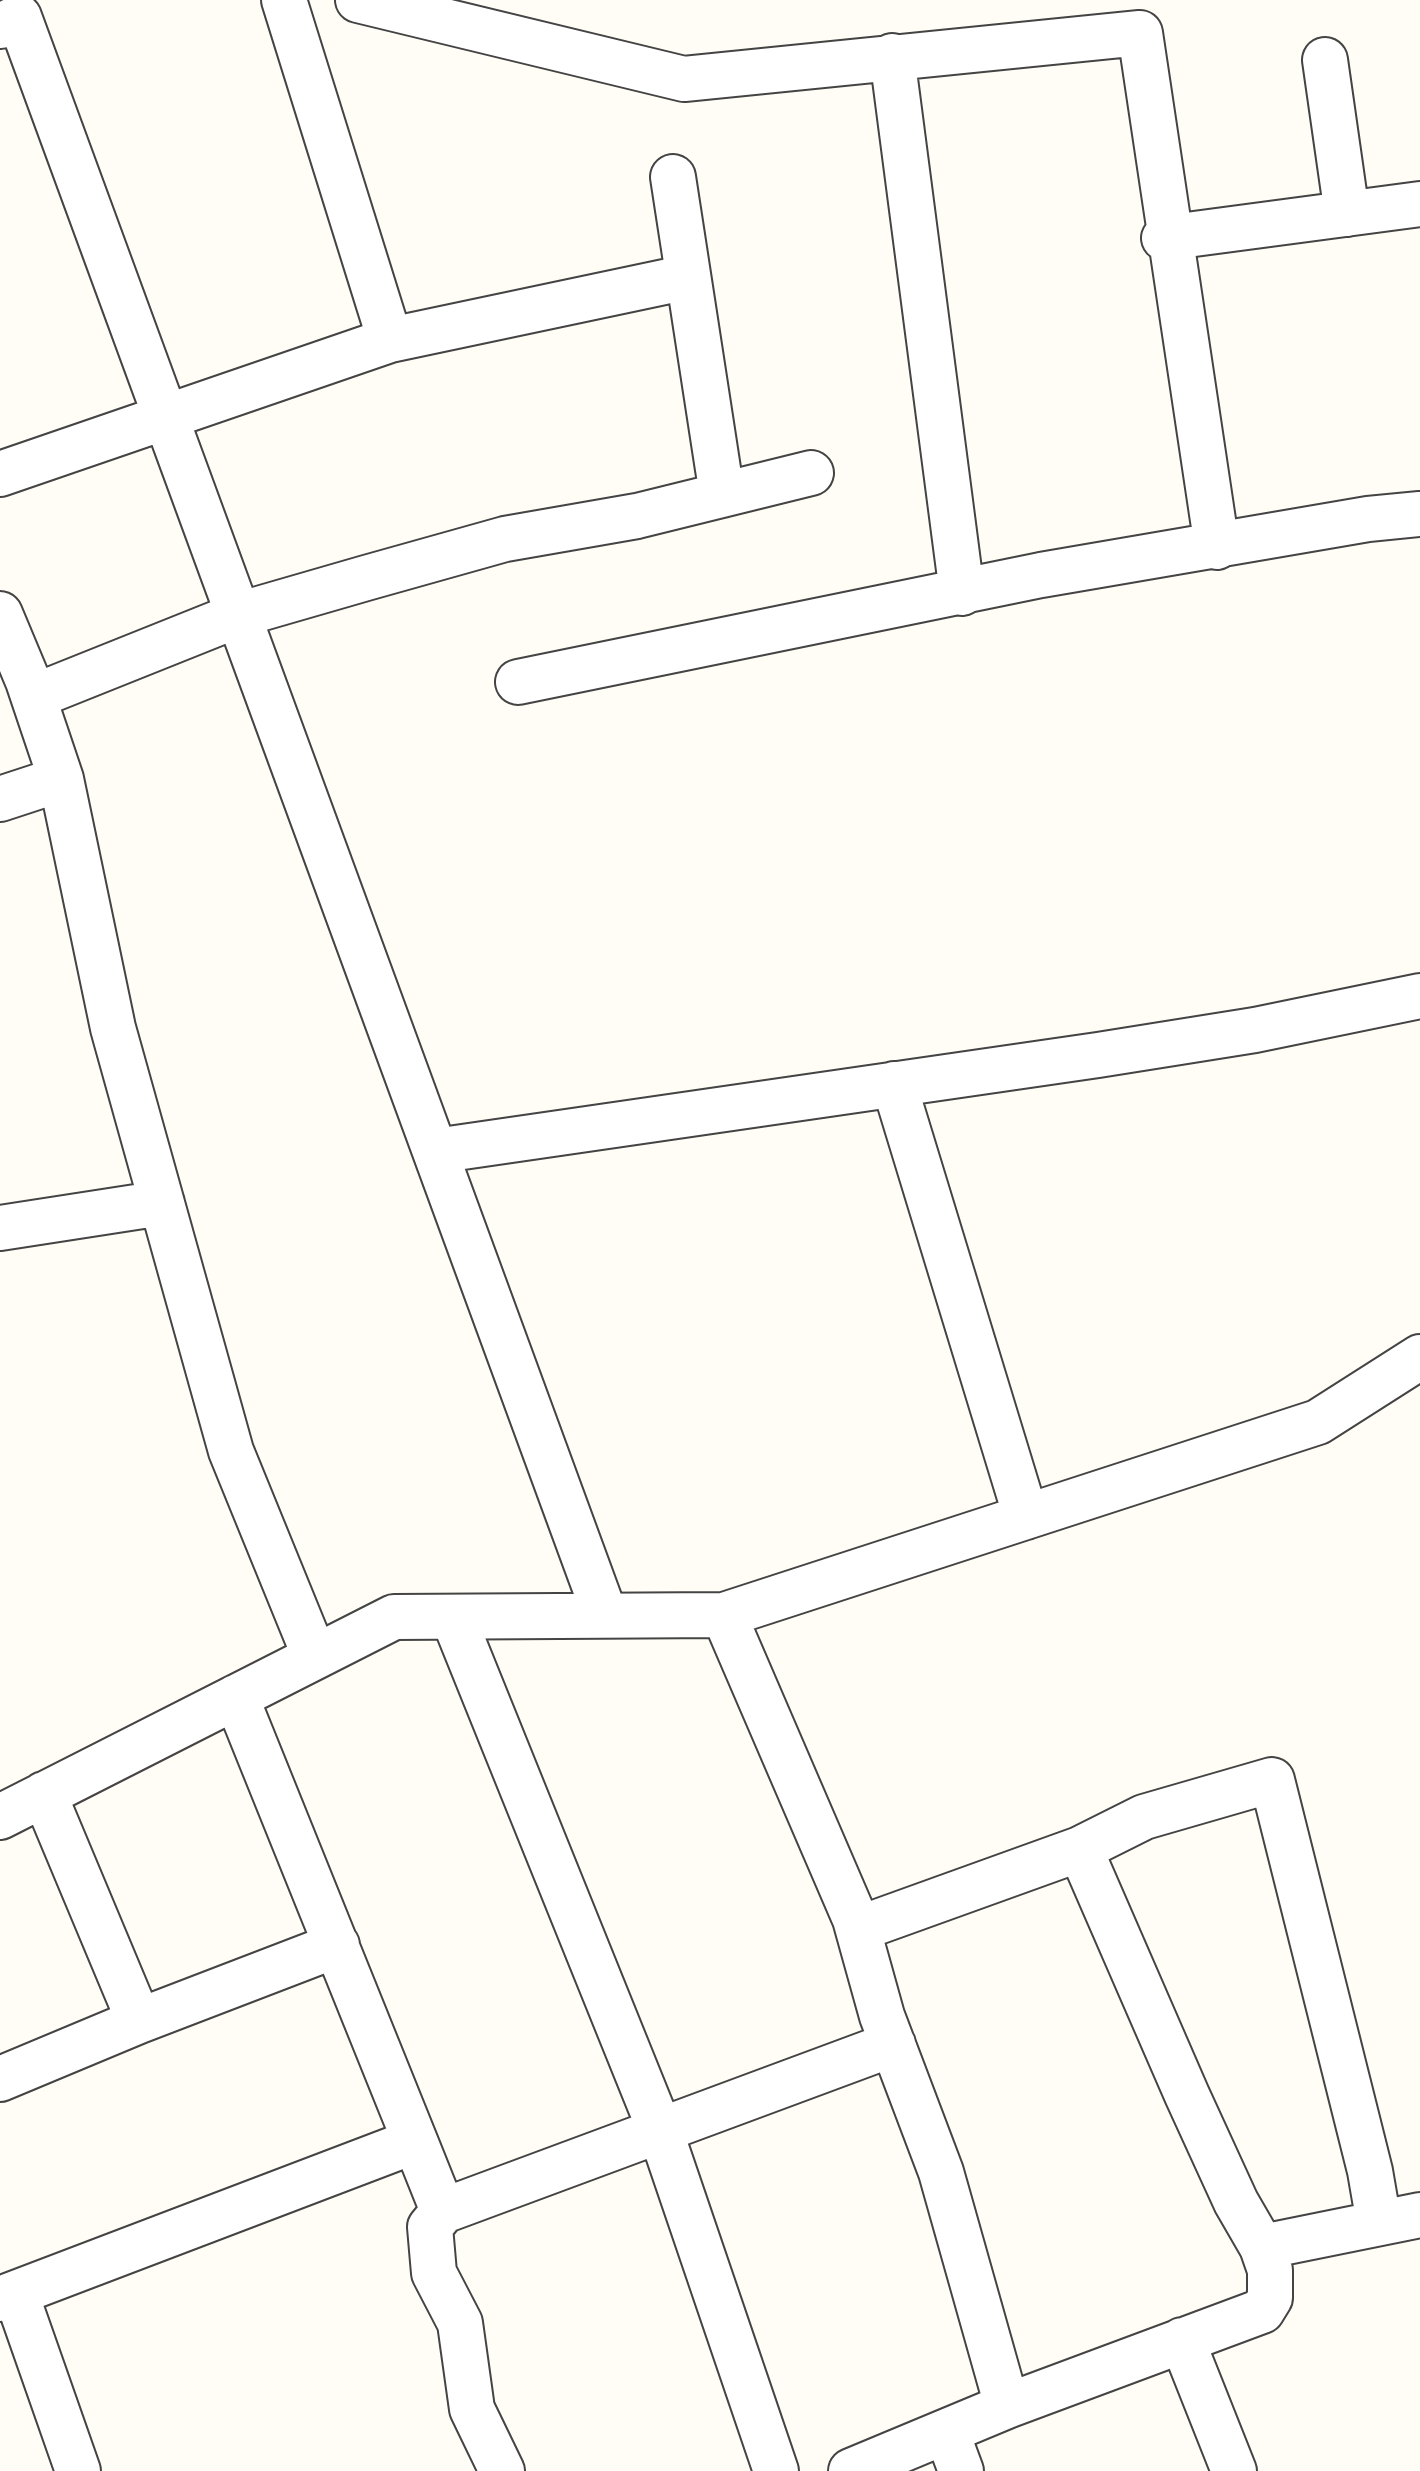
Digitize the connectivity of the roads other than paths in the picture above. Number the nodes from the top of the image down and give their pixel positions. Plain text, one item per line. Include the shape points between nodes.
1 (284, 0) edge
2 (358, 0) edge
3 (0, 26) edge
4 (892, 56) junction
5 (1325, 60) dead end
6 (673, 177) dead end
7 (1420, 204) edge
8 (1347, 214) junction
9 (1167, 237) junction
10 (688, 277) junction
11 (390, 340) junction
12 (165, 417) junction
13 (811, 473) dead end
14 (0, 474) edge
15 (722, 495) junction
16 (1420, 514) edge
17 (1217, 547) junction
18 (962, 593) junction
19 (0, 614) edge
20 (238, 615) junction
21 (518, 682) dead end
22 (48, 691) dead end
23 (61, 779) junction
24 (0, 799) edge
25 (1420, 996) edge
26 (894, 1084) junction
27 (435, 1151) junction
28 (162, 1203) junction
29 (0, 1228) edge
30 (1420, 1357) edge
31 (1026, 1517) junction
32 (605, 1615) junction
33 (724, 1615) junction
34 (453, 1617) junction
35 (315, 1657) junction
36 (236, 1697) junction
37 (44, 1794) junction
38 (0, 1817) edge
39 (1080, 1849) junction
40 (858, 1929) junction
41 (337, 1945) junction
42 (139, 2021) junction
43 (893, 2044) junction
44 (0, 2079) edge
45 (660, 2130) junction
46 (415, 2141) junction
47 (443, 2211) junction
48 (1399, 2219) edge
49 (1262, 2247) junction
50 (8, 2296) edge
51 (1182, 2340) junction
52 (1007, 2406) junction
53 (954, 2452) edge
54 (78, 2471) edge
55 (502, 2471) edge
56 (776, 2471) edge
57 (851, 2471) edge
58 (1234, 2471) edge

1 - 11 street
2 - 4 street via 684,79
3 - 12 street via 19,17
4 - 9 street via 1140,33
4 - 18 street
5 - 8 street
6 - 10 street
7 - 8 street
8 - 9 street
9 - 17 street
10 - 11 street
10 - 15 street
11 - 12 street
12 - 14 street
12 - 20 street
13 - 15 street
15 - 20 street via 505,539
16 - 17 street
17 - 18 street
18 - 21 street
19 - 23 street
20 - 22 street
20 - 27 street
23 - 24 street
23 - 28 street via 113,1028
25 - 26 street via 1255,1030
26 - 27 street
26 - 31 street
27 - 32 street
28 - 29 street
28 - 35 street via 231,1451
30 - 31 street via 1318,1422
31 - 33 street
32 - 33 street
32 - 34 street
33 - 40 street
34 - 35 street via 394,1617
34 - 45 street
35 - 36 street
36 - 37 street
36 - 41 street
37 - 38 street
37 - 42 street
39 - 40 street
39 - 48 street via 1144,1817 1272,1780 1370,2171
39 - 49 street via 1187,2095
40 - 43 street
41 - 42 street
41 - 46 street
42 - 44 street
43 - 45 street
43 - 52 street via 941,2172
45 - 47 street
45 - 56 street
46 - 47 street
46 - 50 street
47 - 55 street via 430,2227 434,2273 460,2323 472,2409
48 - 49 street
49 - 51 street via 1270,2270 1270,2298 1262,2311
50 - 54 street
51 - 52 street
51 - 58 street
52 - 53 street
53 - 57 street

